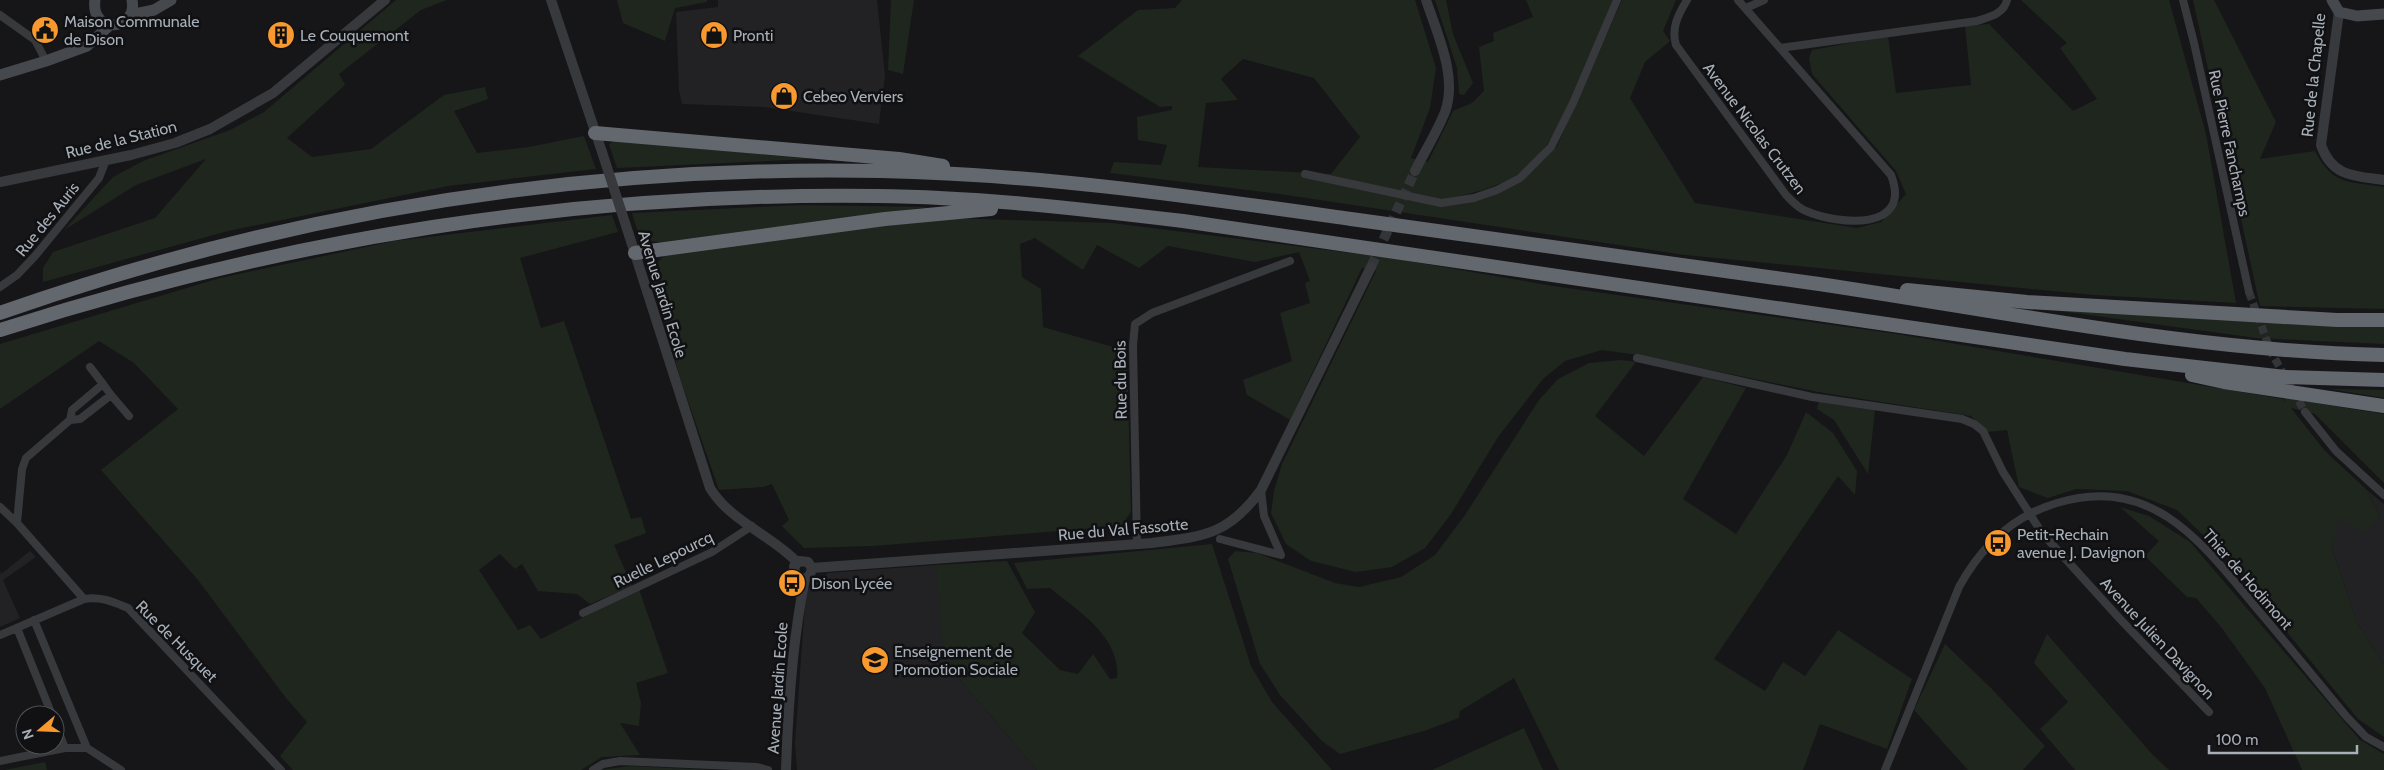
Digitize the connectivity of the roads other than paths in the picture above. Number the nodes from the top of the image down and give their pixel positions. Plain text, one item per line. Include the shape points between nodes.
1 (95, 0) edge
2 (132, 0) edge
3 (171, 0) edge
4 (386, 0) edge
5 (551, 0) edge
6 (1426, 0) edge
7 (1616, 0) edge
8 (1686, 0) edge
9 (1738, 0) edge
10 (1764, 0) edge
11 (2007, 0) edge
12 (2183, 0) edge
13 (2332, 0) edge
14 (1746, 8) junction
15 (2338, 12) junction
16 (2384, 14) edge
17 (0, 15) edge
18 (130, 15) junction
19 (110, 25) junction
20 (1780, 48) junction
21 (46, 61) junction
22 (0, 75) edge
23 (595, 133) junction
24 (106, 160) junction
25 (1415, 170) tunnel mouth
26 (1304, 174) dead end
27 (1013, 177) junction
28 (2384, 180) edge
29 (0, 182) edge
30 (1042, 206) junction
31 (635, 253) junction
32 (1290, 261) dead end
33 (1371, 267) tunnel mouth
34 (1821, 285) junction
35 (0, 287) edge
36 (2249, 292) tunnel mouth
37 (0, 313) edge
38 (2384, 320) edge
39 (0, 330) edge
40 (2384, 355) edge
41 (1637, 358) dead end
42 (2125, 359) junction
43 (90, 367) dead end
44 (2384, 380) edge
45 (103, 384) junction
46 (112, 395) junction
47 (2384, 406) edge
48 (2305, 412) tunnel mouth
49 (129, 416) dead end
50 (70, 420) junction
51 (1261, 490) junction
52 (2384, 495) edge
53 (0, 508) edge
54 (2029, 514) junction
55 (17, 523) junction
56 (752, 526) junction
57 (1220, 539) dead end
58 (1137, 544) junction
59 (797, 562) junction
60 (812, 568) junction
61 (801, 579) junction
62 (84, 598) junction
63 (583, 613) dead end
64 (34, 620) junction
65 (17, 628) junction
66 (0, 635) edge
67 (48, 705) edge
68 (2209, 712) dead end
69 (2384, 747) edge
70 (65, 748) edge
71 (87, 748) junction
72 (30, 755) edge
73 (0, 761) edge
74 (121, 770) edge
75 (281, 770) edge
76 (593, 770) edge
77 (768, 770) edge
78 (786, 770) edge
79 (1885, 770) edge

1 - 19 main road via 96,13
2 - 18 main road
3 - 18 main road via 154,10
4 - 24 street, Rue de la Station via 273,93 243,112 175,143
5 - 23 street, Avenue Jardin Ecole
6 - 25 street via 1446,64 1448,96 1445,112
7 - 26 street via 1551,147 1520,178 1474,198 1441,203
8 - 20 street, Avenue Nicolas Crutzen via 1673,32 1676,46 1786,195 1805,211 1817,215 1858,222 1879,218 1891,209 1894,192 1891,175
9 - 14 street
10 - 14 street
11 - 20 street via 2006,6 1995,15 1977,21
12 - 36 street, Rue Pierre Fanchamps
13 - 15 main road, Rue de la Chapelle
14 - 20 street
15 - 16 main road via 2357,16
15 - 28 street, Rue de la Chapelle via 2321,145 2336,169 2350,176
17 - 21 street via 35,40
18 - 19 main road via 122,23
19 - 21 main road via 87,46
21 - 22 main road
23 - 27 highway via 899,159
23 - 31 street, Avenue Jardin Ecole, bridge
24 - 29 street, Rue de la Station
24 - 35 street, Rue des Auris via 99,178 35,256
27 - 34 highway via 1194,196
27 - 37 highway via 883,171 685,174 534,187 434,200 335,218 226,244 103,278
30 - 31 highway via 885,219
30 - 39 highway via 916,197 782,196 537,212 399,232 220,268 106,297
30 - 42 highway via 1259,231
31 - 56 street, Avenue Jardin Ecole via 710,488 724,506
32 - 58 street, Rue du Bois via 1152,313 1135,324
33 - 51 street, Rue du Val Fassotte
34 - 38 highway via 1912,290 2027,302
34 - 40 highway via 2182,340 2266,350
41 - 54 street, Avenue Julien Davignon via 1812,397 1962,419 1983,431
42 - 44 highway via 2285,377
42 - 47 highway via 2224,382
43 - 45 street
45 - 46 street
45 - 50 street via 72,410
46 - 49 street
46 - 50 street via 80,419
48 - 52 street via 2336,451
50 - 55 street via 26,458
51 - 57 street via 1264,516 1281,555
51 - 58 street, Rue du Val Fassotte via 1244,512 1217,531 1200,537
53 - 55 street
54 - 68 street, Avenue Julien Davignon via 2042,533
54 - 69 street, Thier de Hodimont via 2066,500 2117,497 2139,503 2184,527 2210,552 2346,716 2366,737
54 - 79 street, Thier de Hodimont via 2010,524 1971,565 1959,587
55 - 62 street
56 - 59 street, Avenue Jardin Ecole
56 - 63 street, Ruelle Lepourcq via 712,552
58 - 60 street, Rue du Val Fassotte
59 - 60 street via 805,561
59 - 61 street via 794,569
60 - 61 street via 810,575
61 - 78 street, Avenue Jardin Ecole
62 - 64 street, Rue de Husquet
62 - 75 street, Rue de Husquet via 93,597 128,608
64 - 65 street, Rue de Husquet
64 - 71 street
65 - 66 street, Rue de Husquet
65 - 67 street
70 - 71 street
71 - 74 street
72 - 73 street
76 - 77 street via 602,764 620,761

